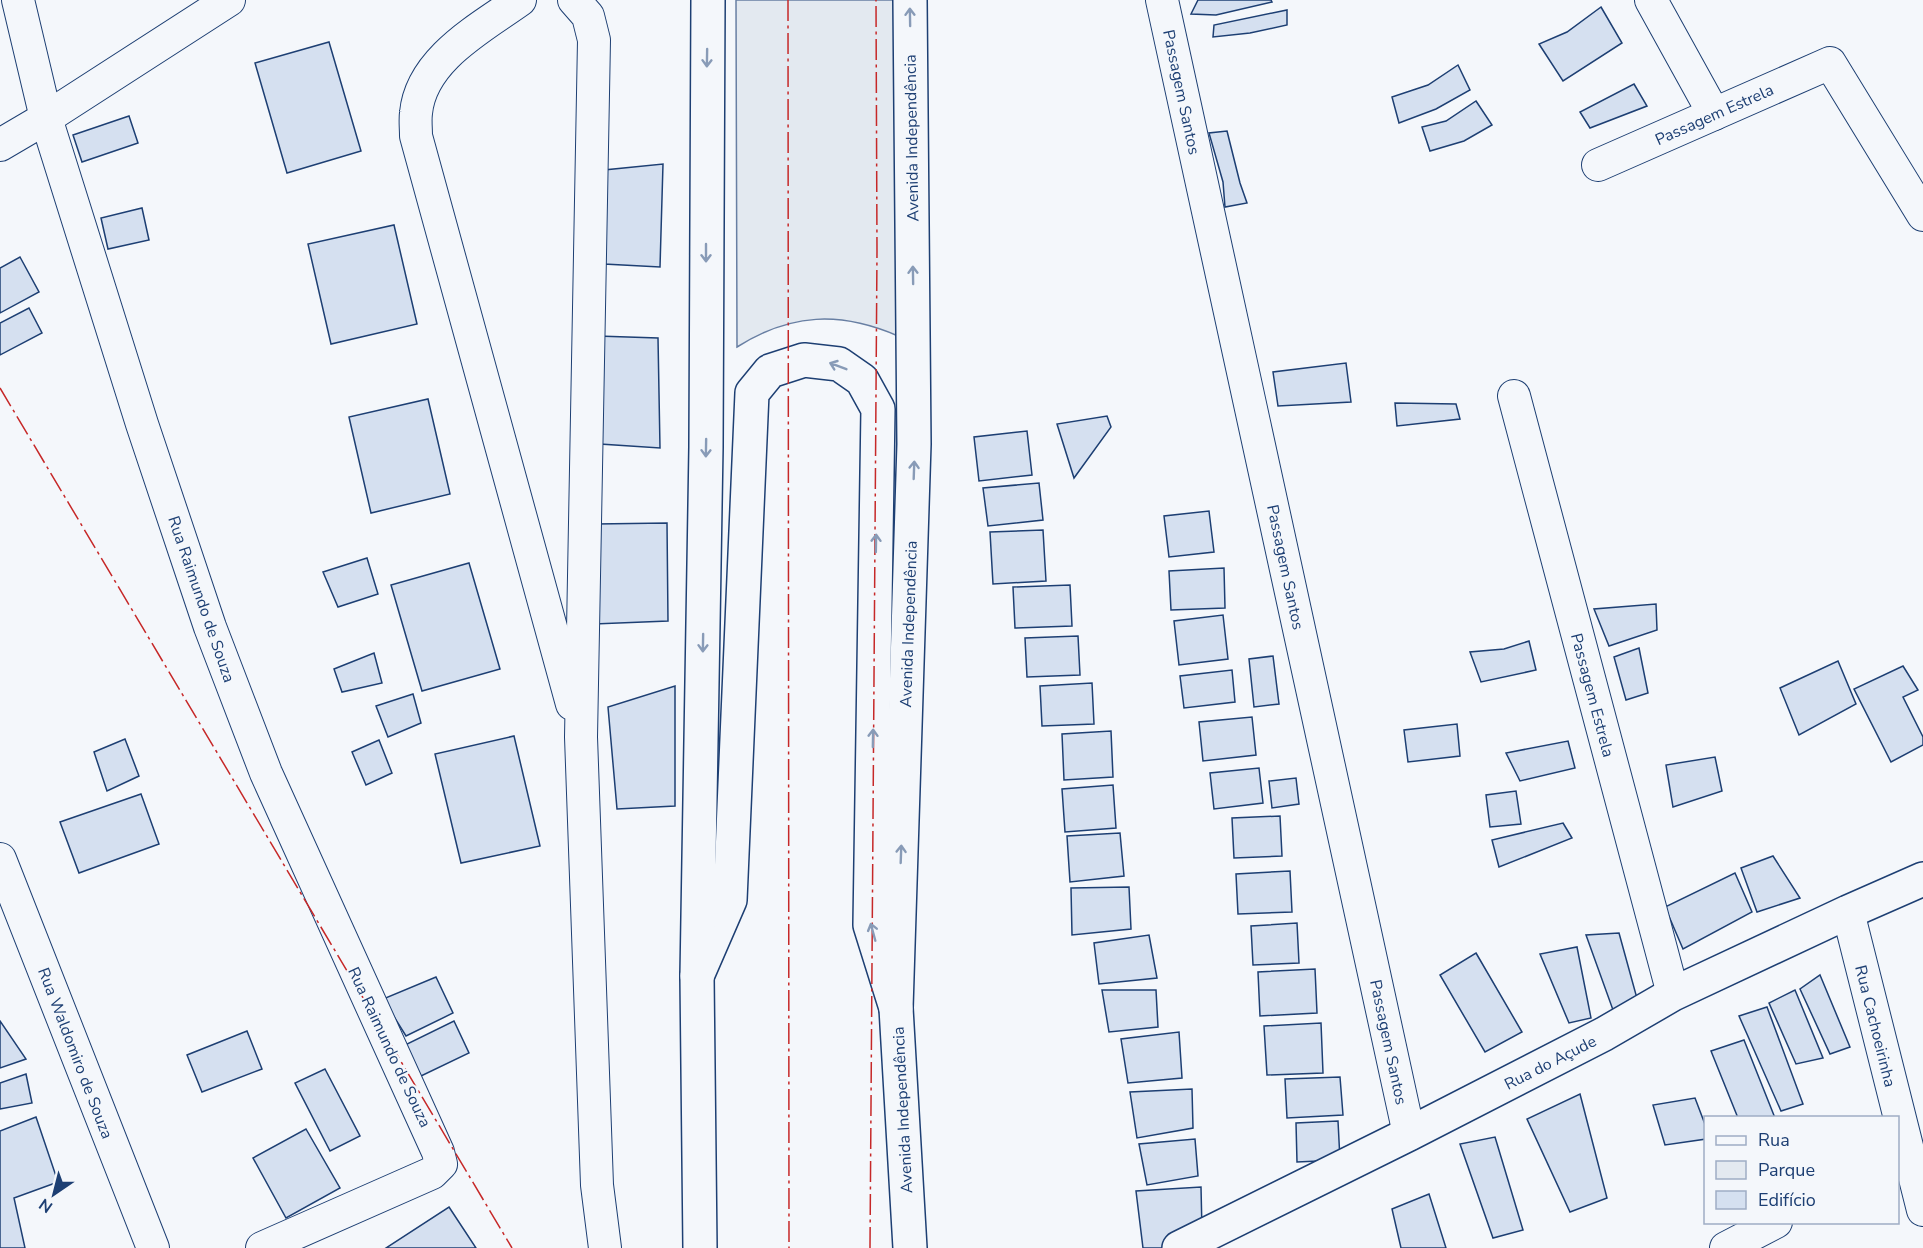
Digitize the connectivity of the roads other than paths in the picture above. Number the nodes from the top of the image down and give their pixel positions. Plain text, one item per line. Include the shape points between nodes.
1 (18, 0) edge
2 (229, 0) edge
3 (520, 0) edge
4 (574, 0) edge
5 (708, 0) edge
6 (910, 0) edge
7 (1162, 0) edge
8 (1651, 0) edge
9 (1714, 114) junction
10 (46, 118) junction
11 (0, 146) edge
12 (1598, 165) dead end
13 (1923, 215) edge
14 (1514, 396) dead end
15 (581, 737) junction
16 (0, 859) edge
17 (1923, 879) edge
18 (1848, 912) junction
19 (697, 976) junction
20 (1673, 994) junction
21 (896, 1008) junction
22 (1409, 1134) junction
23 (1909, 1154) edge
24 (1923, 1210) edge
25 (1772, 1224) edge
26 (153, 1248) edge
27 (262, 1248) edge
28 (605, 1248) edge
29 (700, 1248) edge
30 (910, 1248) edge
31 (1179, 1248) edge
32 (1726, 1248) edge

1 - 10 street, Rua Raimundo de Souza
2 - 10 street
3 - 15 street via 461,42 432,72 416,112 416,136
4 - 15 street via 588,16 594,40
5 -> 19 main road via 706,447
21 -> 6 main road, Avenida Independência via 914,444
7 - 22 street, Passagem Santos
8 - 9 street
9 - 12 street, Passagem Estrela
9 - 13 street, Passagem Estrela via 1830,63
10 - 11 street
10 - 27 street, Rua Raimundo de Souza via 210,627 266,773 441,1164 432,1173
14 - 20 street, Passagem Estrela
15 - 28 street via 597,1185
16 - 26 street, Rua Waldomiro de Souza
17 - 18 main road, Rua do Açude
18 - 20 main road, Rua do Açude
18 - 23 street, Rua Cachoeirinha
21 -> 19 main road via 870,925 878,409 862,380 839,364 804,360 770,371 752,393 730,900
19 - 29 main road
20 - 22 main road, Rua do Açude via 1604,1034
21 - 30 main road, Avenida Independência
22 - 31 main road, Rua do Açude
23 - 24 street, Rua Cachoeirinha
25 - 32 street

